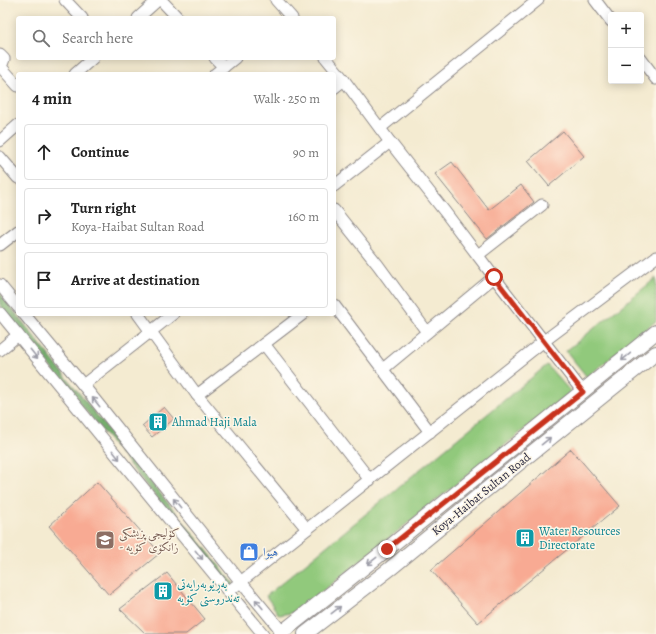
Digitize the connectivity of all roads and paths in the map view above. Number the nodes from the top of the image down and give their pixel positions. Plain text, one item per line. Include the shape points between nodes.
1 (65, 0) edge
2 (160, 0) edge
3 (276, 0) edge
4 (538, 0) edge
5 (594, 0) edge
6 (80, 16) edge
7 (140, 16) edge
8 (176, 16) edge
9 (287, 16) edge
10 (608, 17) edge
11 (0, 55) edge
12 (91, 60) edge
13 (216, 60) edge
14 (232, 60) edge
15 (328, 60) edge
16 (644, 63) edge
17 (219, 70) edge
18 (77, 72) edge
19 (656, 79) edge
20 (344, 80) junction
21 (16, 84) edge
22 (336, 86) edge
23 (16, 127) edge
24 (380, 128) junction
25 (0, 141) edge
26 (390, 142) junction
27 (0, 157) edge
28 (16, 176) edge
29 (336, 184) edge
30 (542, 205) dead end
31 (336, 212) edge
32 (16, 233) edge
33 (0, 245) edge
34 (478, 256) junction
35 (656, 258) edge
36 (494, 277) junction
37 (0, 285) edge
38 (16, 305) edge
39 (336, 308) edge
40 (0, 313) edge
41 (19, 316) edge
42 (26, 316) edge
43 (139, 316) edge
44 (171, 316) edge
45 (300, 316) edge
46 (9, 324) junction
47 (151, 332) junction
48 (427, 332) junction
49 (656, 332) edge
50 (18, 335) junction
51 (544, 341) junction
52 (264, 344) junction
53 (0, 350) edge
54 (656, 353) edge
55 (383, 369) junction
56 (83, 385) junction
57 (583, 392) junction
58 (197, 395) junction
59 (430, 432) junction
60 (370, 480) junction
61 (307, 529) junction
62 (241, 582) junction
63 (228, 592) junction
64 (282, 633) edge
65 (263, 634) edge
66 (305, 634) edge

1 - 6 street
2 - 7 street
2 - 8 street
3 - 9 street
4 - 24 street
5 - 10 street
11 - 21 street via 4,59 1,67
12 - 18 street
13 - 17 street
14 - 17 street
15 - 20 street
16 - 19 street
20 - 22 street
20 - 24 street
23 - 25 street
24 - 26 street
26 - 29 street
26 - 34 street
27 - 28 street
30 - 34 street
31 - 48 street
32 - 33 street
34 - 36 street
35 - 51 street
36 - 48 street
36 - 51 street
37 - 38 street
39 - 55 street
40 - 46 street
41 - 46 street
42 - 56 street
43 - 47 street
44 - 47 street
45 - 52 street
46 - 50 street
47 - 56 street
47 - 58 street
48 - 55 street
49 -> 57 main road, Koya-Haibat Sultan Road
50 - 53 street
50 -> 63 street
51 - 57 street
51 - 59 street
52 - 58 street
52 - 60 street
66 -> 54 main road, Koya-Haibat Sultan Road via 391,568
55 - 59 street
62 -> 56 street
57 -> 64 main road, Koya-Haibat Sultan Road
58 - 61 street
59 - 60 street
60 - 61 street
61 - 62 street
62 - 63 street
64 -> 62 street
63 - 65 street

